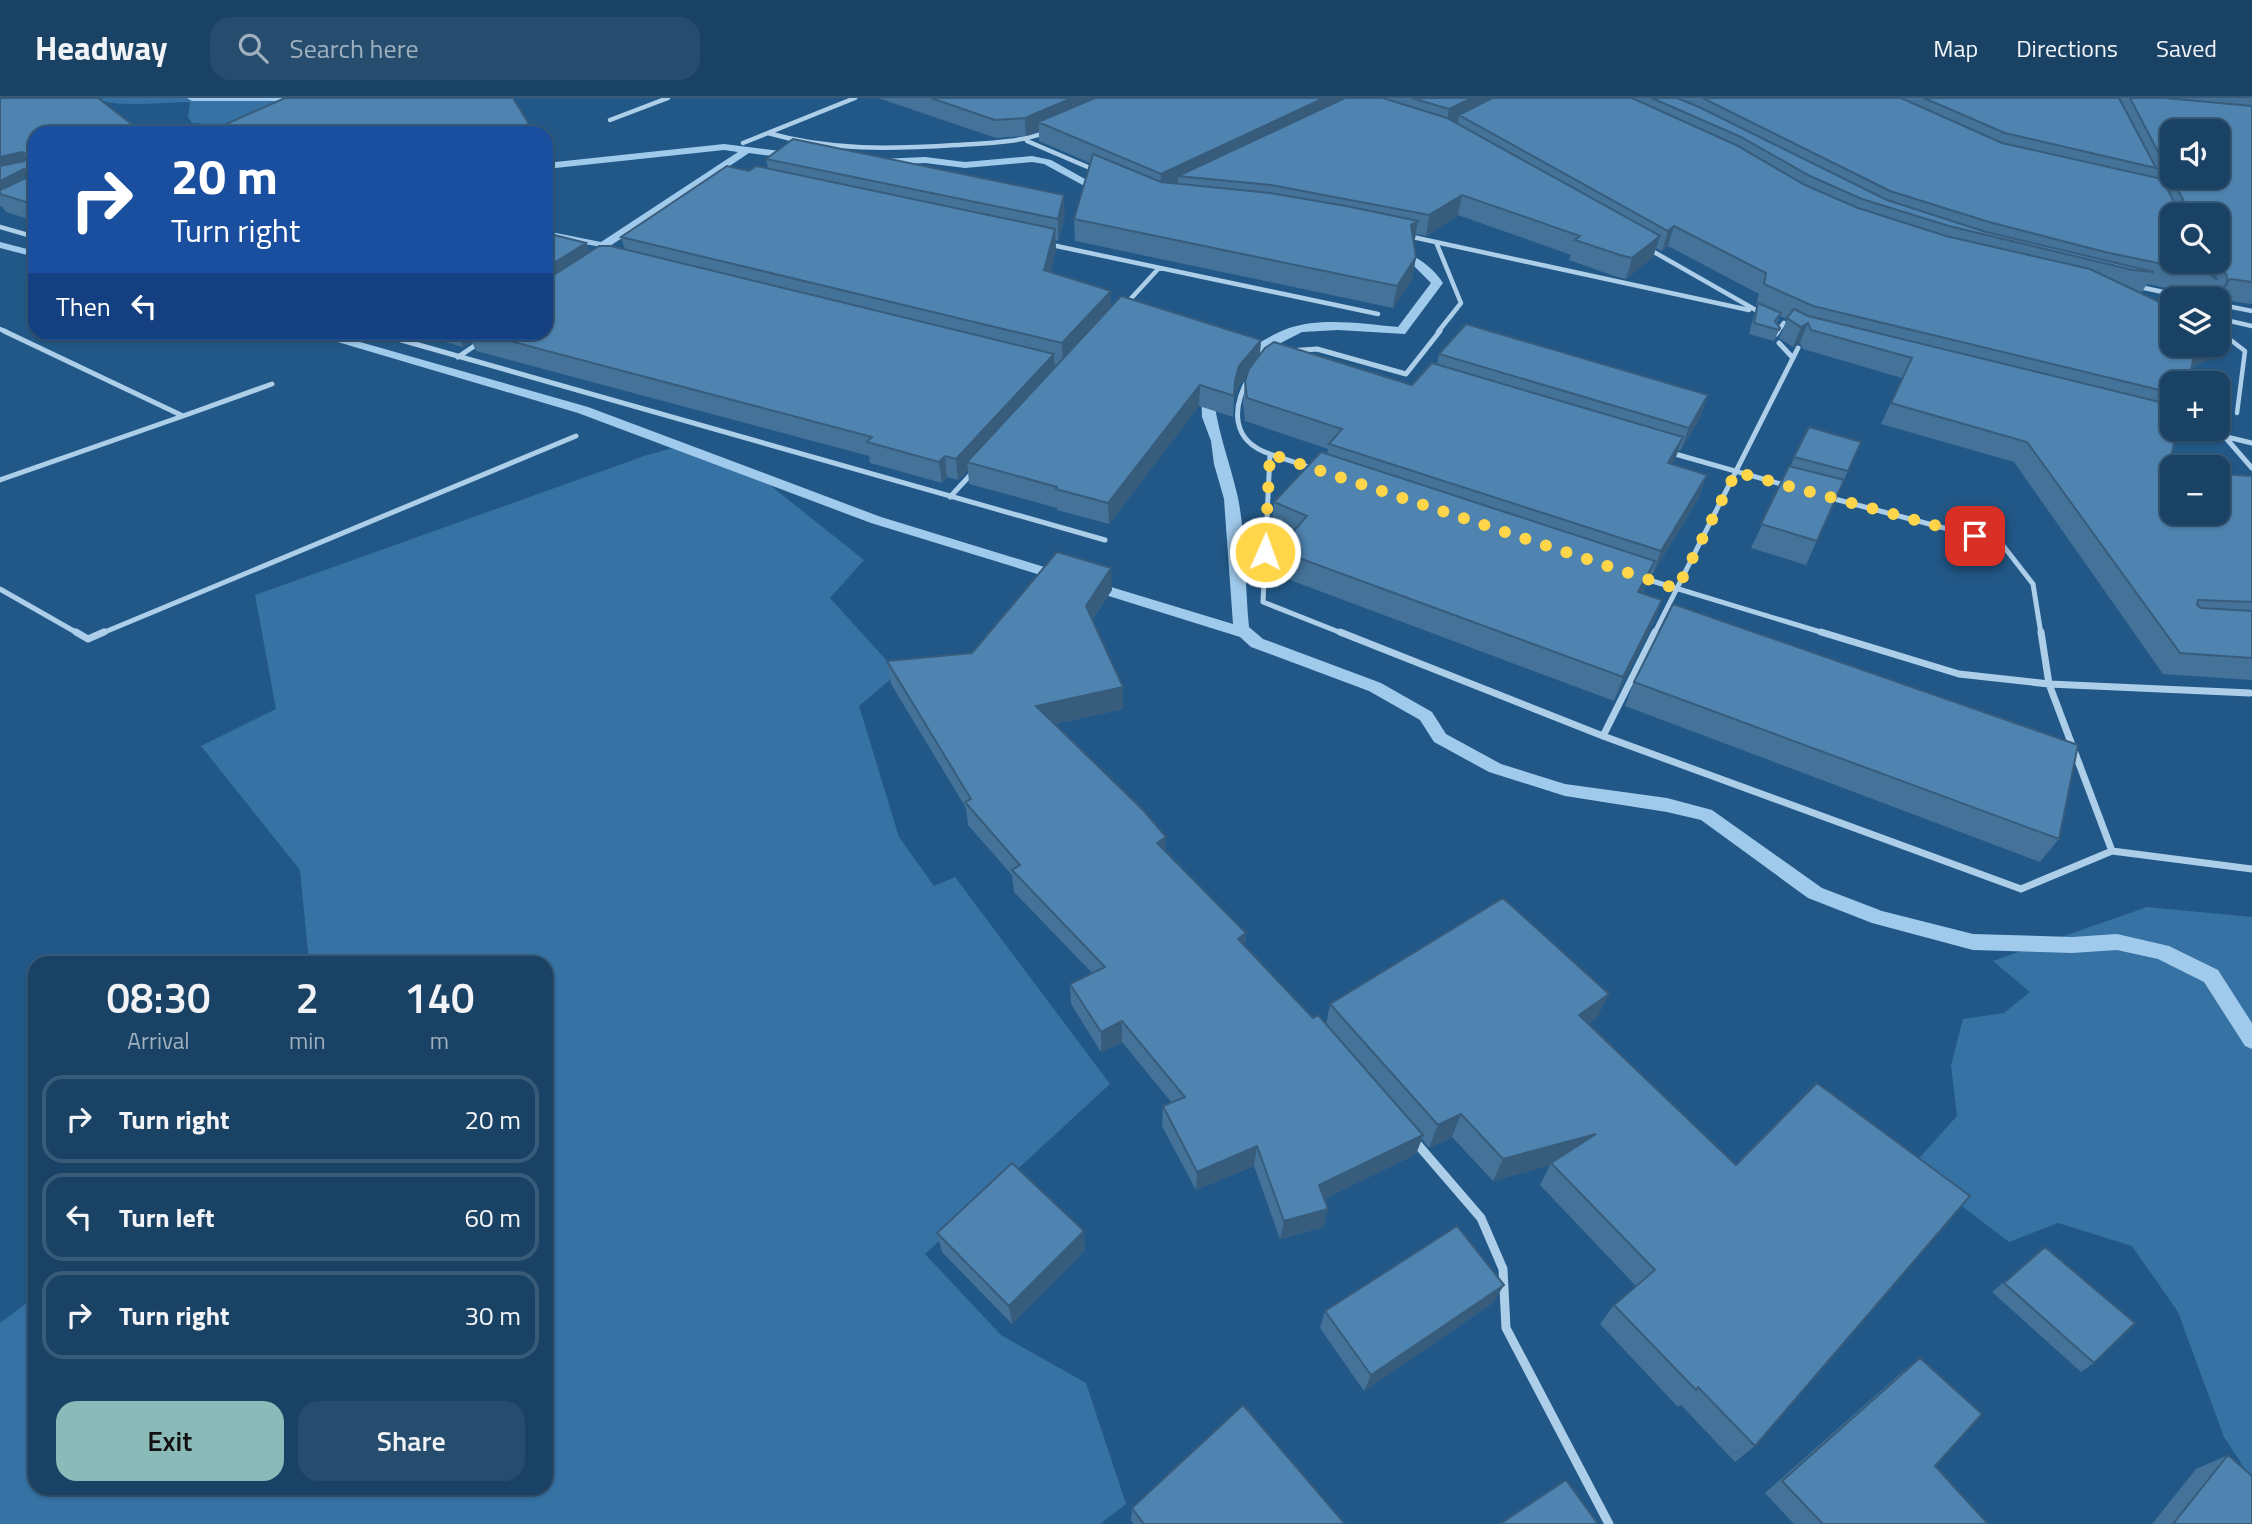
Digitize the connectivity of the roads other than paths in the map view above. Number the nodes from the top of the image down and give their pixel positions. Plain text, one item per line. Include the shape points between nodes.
1 (668, 98) edge
2 (855, 98) edge
3 (610, 120) dead end
4 (1052, 130) edge
5 (768, 133) junction
6 (1027, 141) junction
7 (743, 143) dead end
8 (1101, 173) edge
9 (0, 227) edge
10 (1397, 234) edge
11 (28, 235) edge
12 (1039, 242) edge
13 (1436, 242) junction
14 (1637, 243) edge
15 (1159, 268) junction
16 (2130, 285) edge
17 (2160, 291) edge
18 (2230, 307) edge
19 (1757, 312) junction
20 (2252, 312) edge
21 (1378, 314) dead end
22 (1116, 315) edge
23 (1766, 315) edge
24 (1775, 319) edge
25 (2230, 320) edge
26 (1784, 323) junction
27 (2252, 326) edge
28 (1795, 328) edge
29 (0, 329) edge
30 (1776, 334) edge
31 (400, 340) edge
32 (483, 340) edge
33 (2230, 340) edge
34 (1779, 343) edge
35 (1798, 348) edge
36 (1282, 354) edge
37 (458, 357) junction
38 (1793, 358) junction
39 (1255, 370) edge
40 (1406, 374) junction
41 (1419, 378) edge
42 (272, 384) dead end
43 (2237, 413) dead end
44 (183, 415) junction
45 (576, 436) dead end
46 (2230, 437) edge
47 (2229, 441) edge
48 (2252, 443) edge
49 (1655, 448) edge
50 (1270, 454) junction
51 (977, 468) edge
52 (2252, 468) edge
53 (1322, 472) edge
54 (1736, 472) junction
55 (0, 480) edge
56 (1802, 490) edge
57 (1815, 494) edge
58 (950, 497) junction
59 (1105, 541) dead end
60 (1637, 576) edge
61 (0, 589) edge
62 (1677, 589) junction
63 (2049, 684) junction
64 (2250, 693) dead end
65 (1603, 736) junction
66 (2112, 851) junction
67 (2252, 869) edge
68 (1409, 1135) edge
69 (1609, 1524) edge

1 - 3 street
2 - 5 street
4 - 6 street
5 - 6 street via 827,146 896,149
5 - 7 street
6 - 8 street
9 - 11 street
10 - 13 street
12 - 15 street
13 - 19 street
13 - 40 street via 1461,303
14 - 19 street
15 - 21 street
15 - 22 street
16 - 17 street
18 - 20 street
19 - 23 street
24 - 26 street
25 - 27 street
26 - 28 street
26 - 30 street
29 - 44 street
31 - 37 street
32 - 37 street
33 - 43 lane via 2245,351
34 - 38 street
35 - 38 street
36 - 40 street via 1317,349
37 - 58 street
38 - 54 street
39 - 50 street via 1242,387 1237,414 1241,432 1253,448
40 - 41 street
42 - 44 street
44 - 55 street
45 - 61 street via 88,639
46 - 48 street
47 - 52 street
49 - 54 street
50 - 53 street
50 - 65 street via 1263,602
51 - 58 street
54 - 56 street
54 - 62 street
57 - 63 street via 2001,543 2033,584
58 - 59 street
60 - 62 street
62 - 63 street via 1959,674
62 - 65 street
63 - 64 street
63 - 66 street
65 - 66 street via 2021,889
66 - 67 street
68 - 69 street via 1481,1218 1503,1269 1506,1328

